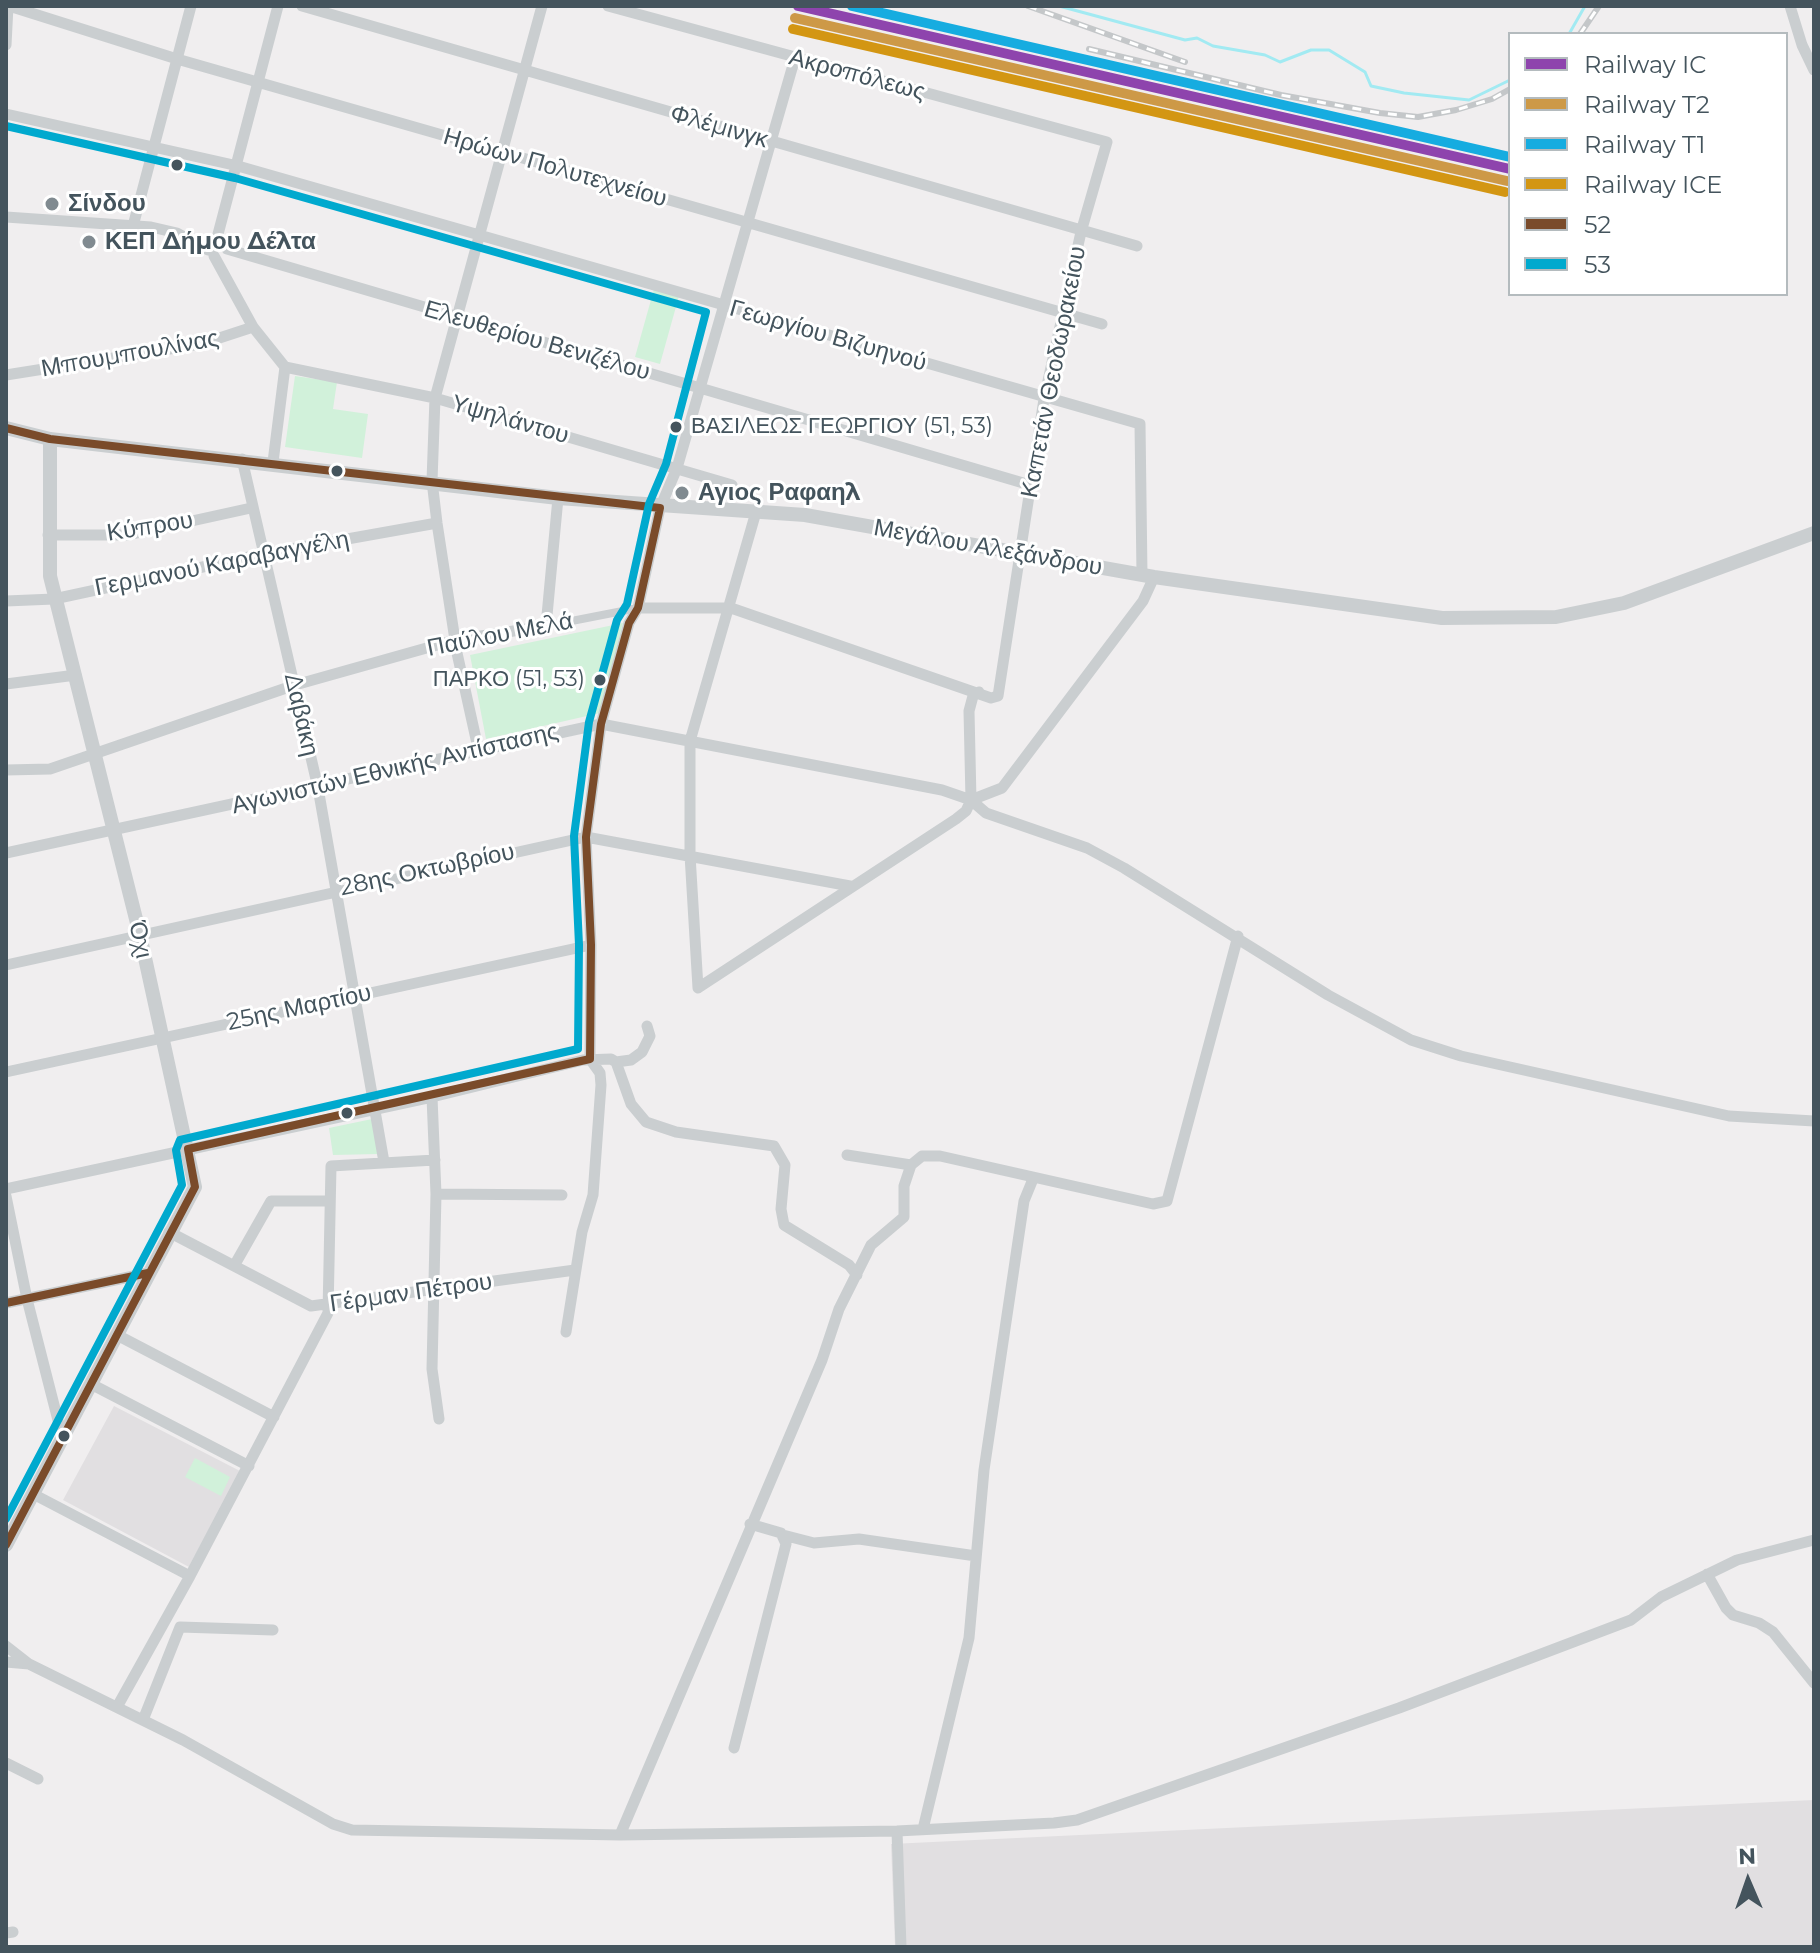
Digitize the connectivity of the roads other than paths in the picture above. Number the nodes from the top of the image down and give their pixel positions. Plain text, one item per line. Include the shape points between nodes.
1 (9, 6) edge
2 (191, 6) edge
3 (278, 6) edge
4 (302, 6) edge
5 (542, 6) edge
6 (608, 6) edge
7 (1790, 6) edge
8 (6, 45) edge
9 (795, 58) junction
10 (177, 59) junction
11 (1814, 70) edge
12 (526, 72) junction
13 (260, 82) junction
14 (6, 114) edge
15 (771, 141) junction
16 (1107, 142) joint
17 (154, 147) junction
18 (504, 153) junction
19 (238, 166) junction
20 (6, 217) edge
21 (745, 224) junction
22 (133, 226) junction
23 (1081, 232) junction
24 (479, 235) junction
25 (217, 238) junction
26 (1137, 246) dead end
27 (227, 249) junction
28 (211, 253) junction
29 (721, 304) junction
30 (1061, 314) junction
31 (457, 318) junction
32 (1102, 324) dead end
33 (253, 327) junction
34 (285, 367) junction
35 (6, 375) edge
36 (700, 389) junction
37 (435, 398) junction
38 (1044, 399) junction
39 (6, 426) edge
40 (50, 439) junction
41 (242, 459) junction
42 (273, 462) junction
43 (677, 468) junction
44 (432, 481) junction
45 (732, 485) dead end
46 (1030, 485) junction
47 (558, 498) junction
48 (251, 508) junction
49 (660, 508) junction
50 (756, 512) junction
51 (437, 523) junction
52 (1814, 533) edge
53 (48, 535) junction
54 (263, 554) junction
55 (1023, 554) junction
56 (1148, 576) junction
57 (54, 599) junction
58 (6, 601) edge
59 (638, 608) junction
60 (731, 608) junction
61 (546, 626) junction
62 (455, 640) junction
63 (76, 675) junction
64 (6, 684) edge
65 (295, 685) junction
66 (979, 692) junction
67 (996, 698) joint
68 (601, 724) junction
69 (690, 741) junction
70 (478, 748) junction
71 (95, 756) junction
72 (6, 770) edge
73 (318, 788) junction
74 (971, 800) junction
75 (115, 830) junction
76 (586, 837) junction
77 (6, 853) edge
78 (690, 855) junction
79 (850, 886) junction
80 (335, 890) junction
81 (140, 935) junction
82 (1238, 936) junction
83 (591, 945) junction
84 (6, 965) edge
85 (355, 995) junction
86 (647, 1026) dead end
87 (160, 1038) junction
88 (590, 1059) junction
89 (616, 1062) junction
90 (6, 1072) edge
91 (432, 1097) junction
92 (374, 1110) junction
93 (1814, 1121) edge
94 (188, 1149) junction
95 (847, 1155) dead end
96 (435, 1160) junction
97 (384, 1162) junction
98 (911, 1165) junction
99 (1033, 1179) junction
100 (6, 1189) edge
101 (436, 1194) junction
102 (562, 1195) dead end
103 (6, 1196) edge
104 (330, 1201) junction
105 (169, 1232) junction
106 (234, 1266) junction
107 (575, 1270) junction
108 (148, 1273) junction
109 (857, 1275) junction
110 (434, 1289) junction
111 (27, 1299) junction
112 (6, 1303) edge
113 (330, 1303) junction
114 (566, 1332) dead end
115 (117, 1335) junction
116 (91, 1384) junction
117 (274, 1417) junction
118 (439, 1419) dead end
119 (63, 1440) junction
120 (249, 1466) junction
121 (35, 1495) junction
122 (750, 1524) junction
123 (783, 1535) junction
124 (1814, 1540) edge
125 (6, 1545) edge
126 (976, 1556) junction
127 (1707, 1574) junction
128 (190, 1576) junction
129 (273, 1630) dead end
130 (6, 1646) edge
131 (6, 1662) edge
132 (29, 1664) junction
133 (1814, 1683) edge
134 (117, 1707) junction
135 (143, 1720) junction
136 (734, 1748) dead end
137 (6, 1763) edge
138 (38, 1779) dead end
139 (923, 1829) junction
140 (897, 1831) junction
141 (620, 1835) junction
142 (901, 1947) edge

1 - 8 street
1 - 10 street, Ηρώων Πολυτεχνείου
2 - 10 street
3 - 13 street
4 - 12 street, Φλέμινγκ
5 - 12 street
6 - 9 street, Ακροπόλεως
7 - 11 street
9 - 15 street
9 - 16 street, Ακροπόλεως
10 - 13 street, Ηρώων Πολυτεχνείου
10 - 17 street
12 - 15 street, Φλέμινγκ
12 - 18 street
13 - 18 street, Ηρώων Πολυτεχνείου
13 - 19 street
14 - 17 street, Γεωργίου Βιζυηνού
15 - 21 street
15 - 23 street, Φλέμινγκ
16 - 23 street, Καπετάν Θεοδωρακείου
17 - 19 street, Γεωργίου Βιζυηνού
17 - 22 street
18 - 21 street, Ηρώων Πολυτεχνείου
18 - 24 street
19 - 24 street, Γεωργίου Βιζυηνού
19 - 25 street
20 - 22 street
21 - 29 street
21 - 30 street, Ηρώων Πολυτεχνείου
22 - 28 street via 177,233
23 - 26 street, Φλέμινγκ
23 - 30 street, Καπετάν Θεοδωρακείου
24 - 29 street, Γεωργίου Βιζυηνού
24 - 31 street
25 - 27 street
25 - 28 street via 209,243
27 - 28 street via 222,256
27 - 31 street, Ελευθερίου Βενιζέλου
28 - 33 street
29 - 36 street
29 - 38 street, Γεωργίου Βιζυηνού
30 - 32 street, Ηρώων Πολυτεχνείου
30 - 38 street, Καπετάν Θεοδωρακείου
31 - 36 street, Ελευθερίου Βενιζέλου
31 - 37 street
33 - 34 street
33 - 35 street, Μπουμπουλίνας via 201,344
34 - 37 street, Υψηλάντου
34 - 42 street
36 - 43 street
36 - 46 street, Ελευθερίου Βενιζέλου
37 - 43 street, Υψηλάντου
37 - 44 street
38 - 46 street, Καπετάν Θεοδωρακείου
38 - 56 street, Γεωργίου Βιζυηνού via 1140,424
39 - 40 street, Μεγάλου Αλεξάνδρου
40 - 41 street, Μεγάλου Αλεξάνδρου
40 - 53 street, Όχι
41 - 42 street, Μεγάλου Αλεξάνδρου
41 - 48 street, Δαβάκη
42 - 44 street, Μεγάλου Αλεξάνδρου
43 - 45 street, Υψηλάντου
43 - 49 street
44 - 47 street, Μεγάλου Αλεξάνδρου
44 - 51 street
46 - 55 street, Καπετάν Θεοδωρακείου
47 - 49 street, Μεγάλου Αλεξάνδρου
47 - 61 street
48 - 53 street, Κύπρου via 128,535
48 - 54 street, Δαβάκη
49 - 50 street, Μεγάλου Αλεξάνδρου
49 - 59 street
50 - 55 street, Μεγάλου Αλεξάνδρου via 805,515
50 - 60 street
51 - 54 street, Γερμανού Καραβαγγέλη
51 - 62 street
52 - 56 street, Μεγάλου Αλεξάνδρου via 1666,591 1556,617 1442,618
53 - 57 street, Όχι
54 - 57 street, Γερμανού Καραβαγγέλη
54 - 65 street, Δαβάκη
55 - 56 street, Μεγάλου Αλεξάνδρου
55 - 67 street, Καπετάν Θεοδωρακείου
56 - 74 street via 1143,601 1002,788
57 - 58 street, Γερμανού Καραβαγγέλη
57 - 63 street, Όχι
59 - 60 street, Παύλου Μελά
59 - 61 street, Παύλου Μελά
59 - 68 street via 629,623
60 - 66 street, Παύλου Μελά
60 - 69 street
61 - 62 street, Παύλου Μελά
62 - 65 street, Παύλου Μελά
62 - 70 street
63 - 64 street
63 - 71 street, Όχι
65 - 71 street, Παύλου Μελά
65 - 73 street, Δαβάκη
66 - 67 street, Παύλου Μελά
66 - 74 street via 969,711
68 - 69 street, Αγωνιστών Εθνικής Αντίστασης
68 - 70 street, Αγωνιστών Εθνικής Αντίστασης
68 - 76 street
69 - 74 street, Αγωνιστών Εθνικής Αντίστασης
69 - 78 street
70 - 73 street, Αγωνιστών Εθνικής Αντίστασης
71 - 72 street, Παύλου Μελά via 50,769
71 - 75 street, Όχι
73 - 75 street, Αγωνιστών Εθνικής Αντίστασης
73 - 80 street, Δαβάκη
74 - 79 street via 956,819
74 - 82 street, Αγωνιστών Εθνικής Αντίστασης via 986,813 1087,848
75 - 77 street, Αγωνιστών Εθνικής Αντίστασης
75 - 81 street, Όχι
76 - 78 street, 28ης Οκτωβρίου
76 - 80 street, 28ης Οκτωβρίου
76 - 83 street
78 - 79 street, 28ης Οκτωβρίου
78 - 79 street via 698,988
80 - 81 street, 28ης Οκτωβρίου
80 - 85 street, Δαβάκη
81 - 84 street, 28ης Οκτωβρίου
81 - 87 street, Όχι
82 - 93 street, Αγωνιστών Εθνικής Αντίστασης via 1328,995 1411,1040 1729,1116
82 - 99 street via 1167,1201 1153,1204
83 - 85 street, 25ης Μαρτίου
83 - 88 street
85 - 87 street, 25ης Μαρτίου
85 - 92 street, Δαβάκη
86 - 89 street via 650,1036 642,1052
87 - 90 street, 25ης Μαρτίου
87 - 94 street, Όχι
88 - 89 street
88 - 91 street
88 - 107 street via 601,1085 593,1195
89 - 109 street via 631,1104 646,1122 676,1132 774,1146 785,1165 784,1225
91 - 92 street
91 - 96 street
92 - 94 street
92 - 97 street, Δαβάκη
94 - 100 street
94 - 105 street, Όχι via 195,1187
95 - 98 street
96 - 97 street
96 - 101 street
97 - 104 street via 331,1166
98 - 99 street via 930,1155
98 - 109 street via 904,1186 904,1217 871,1245
99 - 126 street via 1024,1201
101 - 102 street
101 - 110 street
103 - 111 street
104 - 106 street via 271,1201
104 - 113 street
105 - 106 street, Γέρμαν Πέτρου
105 - 108 street, Όχι
106 - 113 street, Γέρμαν Πέτρου via 304,1305
107 - 110 street, Γέρμαν Πέτρου
107 - 114 street
108 - 111 street
108 - 115 street, Όχι
109 - 122 street
110 - 113 street, Γέρμαν Πέτρου
110 - 118 street via 432,1369
111 - 112 street
111 - 119 street
113 - 117 street
115 - 116 street, Όχι
115 - 117 street
116 - 119 street, Όχι
116 - 120 street
117 - 120 street
119 - 121 street, Όχι
120 - 128 street
121 - 125 street, Όχι
121 - 128 street
122 - 123 street
122 - 141 street
123 - 126 street via 814,1543 859,1539
123 - 136 street via 786,1544
124 - 127 street via 1737,1560
126 - 139 street via 969,1638
127 - 133 street via 1726,1608 1773,1632
127 - 139 street via 1661,1597 1631,1620 1077,1820
128 - 134 street
129 - 135 street via 180,1627
130 - 132 street
131 - 132 street
132 - 134 street
134 - 135 street
135 - 141 street via 352,1830
137 - 138 street
139 - 140 street
140 - 141 street
140 - 142 street

